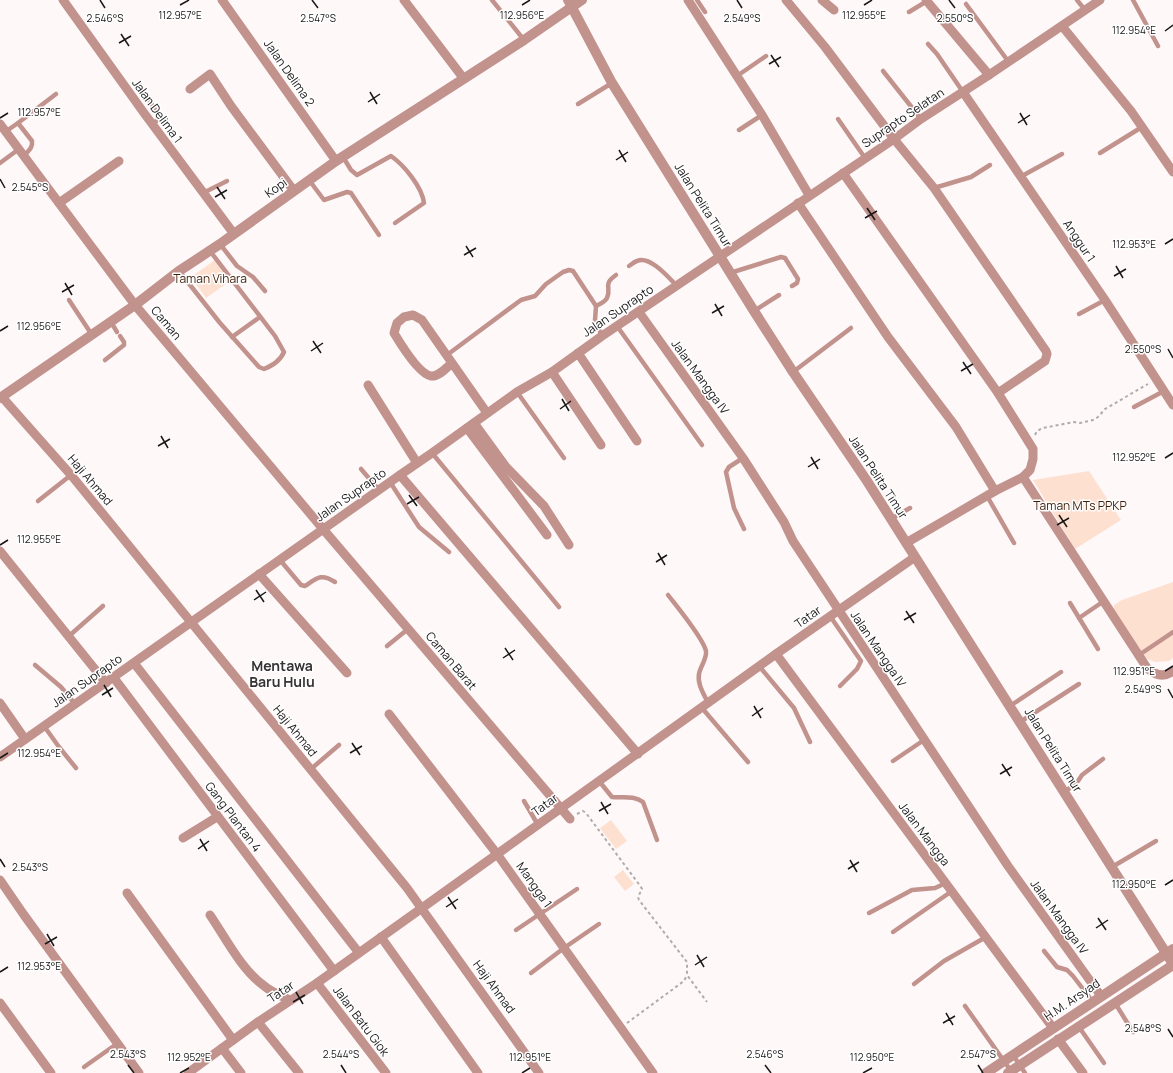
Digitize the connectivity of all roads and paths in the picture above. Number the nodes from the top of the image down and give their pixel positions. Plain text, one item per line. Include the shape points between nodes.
1 (63, 0) edge
2 (222, 0) edge
3 (404, 0) edge
4 (492, 0) edge
5 (582, 0) edge
6 (688, 0) edge
7 (697, 0) edge
8 (786, 0) edge
9 (822, 0) edge
10 (927, 0) edge
11 (1076, 0) edge
12 (1100, 0) edge
13 (1133, 0) edge
14 (570, 3) edge
15 (966, 4) dead end
16 (834, 10) dead end
17 (1085, 10) junction
18 (705, 12) dead end
19 (910, 12) dead end
20 (1062, 26) junction
21 (524, 40) junction
22 (928, 44) dead end
23 (1158, 46) dead end
24 (766, 56) dead end
25 (1008, 61) junction
26 (883, 70) dead end
27 (989, 75) junction
28 (737, 76) junction
29 (464, 79) junction
30 (612, 83) junction
31 (139, 84) dead end
32 (190, 89) dead end
33 (963, 92) junction
34 (56, 94) dead end
35 (578, 104) dead end
36 (762, 115) junction
37 (838, 119) dead end
38 (921, 119) junction
39 (18, 123) junction
40 (152, 125) junction
41 (1142, 127) junction
42 (3, 128) edge
43 (738, 130) dead end
44 (894, 139) junction
45 (21, 153) junction
46 (1100, 153) dead end
47 (1062, 154) dead end
48 (865, 158) junction
49 (339, 159) junction
50 (119, 161) dead end
51 (0, 164) edge
52 (990, 165) dead end
53 (1173, 172) edge
54 (842, 174) junction
55 (1022, 176) junction
56 (309, 180) junction
57 (227, 181) dead end
58 (934, 188) junction
59 (294, 191) junction
60 (203, 193) junction
61 (809, 195) junction
62 (59, 203) junction
63 (798, 203) junction
64 (395, 223) dead end
65 (234, 234) junction
66 (379, 235) dead end
67 (220, 244) junction
68 (210, 250) junction
69 (720, 256) junction
70 (629, 266) dead end
71 (179, 271) junction
72 (730, 273) junction
73 (616, 275) dead end
74 (676, 286) junction
75 (792, 286) dead end
76 (265, 291) dead end
77 (779, 295) dead end
78 (69, 300) dead end
79 (1105, 300) junction
80 (135, 305) junction
81 (596, 306) junction
82 (754, 311) junction
83 (639, 312) junction
84 (1079, 314) dead end
85 (260, 317) junction
86 (111, 322) junction
87 (617, 326) junction
88 (851, 328) dead end
89 (92, 335) junction
90 (602, 336) junction
91 (232, 337) junction
92 (578, 353) junction
93 (447, 355) junction
94 (105, 360) dead end
95 (452, 363) junction
96 (552, 372) junction
97 (792, 372) junction
98 (1156, 379) junction
99 (368, 385) dead end
100 (1164, 391) junction
101 (517, 392) junction
102 (998, 393) junction
103 (1, 398) edge
104 (1173, 405) edge
105 (1134, 407) dead end
106 (487, 413) junction
107 (471, 426) junction
108 (637, 441) dead end
109 (601, 445) dead end
110 (702, 445) dead end
111 (1033, 449) junction
112 (432, 453) junction
113 (564, 458) dead end
114 (743, 458) junction
115 (417, 463) junction
116 (361, 469) dead end
117 (71, 475) junction
118 (400, 475) junction
119 (1023, 477) junction
120 (390, 482) junction
121 (379, 490) junction
122 (991, 494) junction
123 (38, 501) dead end
124 (910, 508) dead end
125 (891, 519) junction
126 (323, 529) junction
127 (744, 529) dead end
128 (547, 535) dead end
129 (906, 543) junction
130 (1014, 543) dead end
131 (569, 545) dead end
132 (0, 551) edge
133 (449, 552) dead end
134 (915, 557) junction
135 (280, 560) junction
136 (260, 574) junction
137 (335, 582) dead end
138 (668, 595) dead end
139 (1104, 601) junction
140 (1070, 603) dead end
141 (103, 606) dead end
142 (559, 607) dead end
143 (838, 611) junction
144 (830, 616) junction
145 (1079, 618) junction
146 (192, 622) junction
147 (408, 629) junction
148 (1173, 632) edge
149 (69, 636) junction
150 (387, 646) dead end
151 (1098, 649) dead end
152 (776, 654) junction
153 (1139, 655) junction
154 (134, 663) junction
155 (35, 665) dead end
156 (759, 666) junction
157 (1173, 671) edge
158 (1061, 672) dead end
159 (347, 673) dead end
160 (110, 680) junction
161 (1079, 684) dead end
162 (840, 686) dead end
163 (0, 703) edge
164 (75, 704) junction
165 (705, 705) junction
166 (1010, 706) junction
167 (389, 714) dead end
168 (1020, 722) junction
169 (44, 726) junction
170 (25, 739) junction
171 (924, 740) junction
172 (810, 742) dead end
173 (339, 745) dead end
174 (638, 754) junction
175 (0, 757) edge
176 (1103, 759) dead end
177 (894, 761) dead end
178 (748, 762) dead end
179 (76, 768) dead end
180 (311, 769) junction
181 (599, 781) junction
182 (1065, 792) junction
183 (524, 801) dead end
184 (561, 808) junction
185 (217, 817) junction
186 (570, 819) joint
187 (538, 825) junction
188 (183, 838) dead end
189 (658, 840) dead end
190 (1156, 841) dead end
191 (497, 854) junction
192 (1112, 867) junction
193 (0, 880) edge
194 (946, 883) junction
195 (577, 889) dead end
196 (952, 891) junction
197 (127, 893) dead end
198 (422, 908) junction
199 (869, 913) dead end
200 (540, 914) junction
201 (210, 915) dead end
202 (599, 924) dead end
203 (516, 930) dead end
204 (893, 932) dead end
205 (381, 937) junction
206 (986, 937) junction
207 (564, 948) junction
208 (1044, 951) dead end
209 (1169, 951) edge
210 (359, 953) junction
211 (1173, 965) edge
212 (334, 971) junction
213 (531, 973) dead end
214 (687, 975) junction
215 (317, 983) junction
216 (914, 984) dead end
217 (1097, 999) junction
218 (290, 1000) junction
219 (707, 1002) dead end
220 (0, 1003) edge
221 (1115, 1003) junction
222 (966, 1006) dead end
223 (258, 1022) junction
224 (620, 1026) junction
225 (1078, 1026) junction
226 (1053, 1028) junction
227 (1133, 1032) dead end
228 (1058, 1039) junction
229 (233, 1040) junction
230 (118, 1043) junction
231 (222, 1048) junction
232 (1013, 1055) junction
233 (1004, 1061) junction
234 (1104, 1063) dead end
235 (84, 1067) dead end
236 (1023, 1069) edge
237 (1009, 1072) edge
238 (51, 1073) edge
239 (139, 1073) edge
240 (188, 1073) edge
241 (241, 1073) edge
242 (299, 1073) edge
243 (386, 1073) edge
244 (478, 1073) edge
245 (539, 1073) edge
246 (653, 1073) edge
247 (986, 1073) edge
248 (1083, 1073) edge

1 - 40 street, Jalan Delima 1
2 - 49 street, Jalan Delima 2
3 - 29 street
4 - 21 lane
5 - 14 street, Kopi
6 - 28 street
7 - 18 lane
8 - 44 street via 826,47
9 - 16 street
10 - 19 lane
10 - 27 street
11 - 17 lane
12 - 17 street, Suprapto Selatan
13 - 23 lane
14 - 21 street, Kopi
14 - 30 street, Jalan Pelita Timur
15 - 25 lane
17 - 20 street, Suprapto Selatan
20 - 25 street, Suprapto Selatan
20 - 41 street
21 - 29 street, Kopi
22 - 33 lane
24 - 28 lane
25 - 27 street, Suprapto Selatan
26 - 38 lane
27 - 33 street, Suprapto Selatan
28 - 36 street
29 - 49 street, Kopi
30 - 35 lane
30 - 69 street, Jalan Pelita Timur
31 - 40 lane via 159,116
32 - 59 street via 210,74
33 - 38 street, Suprapto Selatan
33 - 55 street, Anggur 1
34 - 39 lane
36 - 43 lane
36 - 61 street
37 - 48 lane
38 - 44 street, Suprapto Selatan
39 - 42 lane
39 - 45 lane via 32,141 31,148
40 - 60 street, Jalan Delima 1
41 - 46 lane
41 - 53 street
42 - 45 street, Caman
44 - 48 street, Suprapto Selatan
44 - 58 street
45 - 51 lane
45 - 62 street, Caman
47 - 55 lane
48 - 54 street, Suprapto Selatan
49 - 56 street, Kopi
49 - 64 lane via 357,175 391,156 400,162 413,179 424,198 424,203
50 - 62 street
52 - 58 lane via 971,177
54 - 61 street, Suprapto Selatan
54 - 102 street
55 - 79 street, Anggur 1
56 - 59 street, Kopi
56 - 66 lane via 324,200 347,192 352,193
57 - 60 lane
58 - 102 street via 1047,354 1045,361
59 - 65 street, Kopi
60 - 65 street, Jalan Delima 1
61 - 63 street, Suprapto Selatan
62 - 80 street, Caman
63 - 69 street, Suprapto Selatan
63 - 122 street via 888,336 956,427
65 - 67 street, Kopi
67 - 68 street, Kopi
67 - 76 lane via 237,266 253,277
68 - 71 street, Kopi
68 - 85 lane
69 - 72 street, Jalan Pelita Timur
69 - 74 street, Jalan Suprapto
70 - 74 lane via 642,259 660,268
71 - 80 street, Kopi
71 - 91 lane
72 - 75 lane via 781,257 785,258 798,279
72 - 82 street, Jalan Pelita Timur
73 - 81 lane via 608,283 608,296
74 - 83 street, Jalan Suprapto
77 - 82 lane
78 - 89 lane
79 - 84 lane
79 - 98 street, Anggur 1
80 - 86 street, Kopi
80 - 126 street, Caman
81 - 90 lane via 595,320
81 - 93 lane via 573,271 569,270 546,284 534,296 521,300
82 - 97 street, Jalan Pelita Timur
83 - 87 street, Jalan Suprapto
83 - 114 street, Jalan Mangga IV
85 - 91 lane
85 - 91 lane via 284,352 281,359 264,369 259,367
86 - 89 street, Kopi
86 - 94 lane via 124,345
87 - 90 street, Jalan Suprapto
87 - 110 lane
88 - 97 lane
89 - 103 street, Kopi
90 - 92 street, Jalan Suprapto
92 - 96 street, Jalan Suprapto
92 - 108 street
93 - 95 street
93 - 95 street via 427,326 416,316 404,316 397,323 394,333 410,357 426,374 436,375
95 - 106 street
96 - 101 street, Jalan Suprapto
96 - 109 street
97 - 125 street, Jalan Pelita Timur
98 - 100 street, Anggur 1
98 - 111 path via 1104,409 1098,418 1080,424 1074,422 1039,430 1035,434
99 - 115 street
100 - 104 street, Anggur 1
100 - 105 lane
101 - 106 street, Jalan Suprapto
101 - 113 lane
102 - 111 street
103 - 117 street, Haji Ahmad
106 - 107 street, Jalan Suprapto
107 - 112 street, Jalan Suprapto
107 - 128 street
107 - 131 street via 506,468 544,506
111 - 119 street via 1034,459 1030,470
112 - 115 street, Jalan Suprapto
112 - 142 lane
114 - 127 lane via 726,472 734,508
114 - 143 street, Jalan Mangga IV
115 - 118 street, Jalan Suprapto
116 - 121 lane
117 - 123 lane
117 - 146 street, Haji Ahmad
118 - 120 street, Jalan Suprapto
118 - 174 street
119 - 122 street
119 - 139 street
120 - 121 street, Jalan Suprapto
120 - 133 lane via 419,527
121 - 126 street, Jalan Suprapto
122 - 129 street
122 - 130 lane
124 - 125 lane
125 - 129 street, Jalan Pelita Timur
126 - 135 street, Jalan Suprapto
126 - 147 street, Caman Barat
129 - 134 street, Jalan Pelita Timur
132 - 149 street, Gang Plantan 4
134 - 143 street, Tatar
134 - 166 street, Jalan Pelita Timur
135 - 136 street, Jalan Suprapto
135 - 137 lane via 304,586 320,577 327,577
136 - 146 street, Jalan Suprapto
136 - 159 street
138 - 165 lane via 705,648 706,653 698,681
139 - 145 lane
139 - 153 street
140 - 145 lane
141 - 149 lane
143 - 144 street, Tatar
143 - 171 street, Jalan Mangga IV
144 - 152 street, Tatar
144 - 162 lane via 861,661 857,669
145 - 151 lane
146 - 154 street, Jalan Suprapto
146 - 180 street, Haji Ahmad
147 - 150 lane
147 - 184 street, Caman Barat
148 - 153 lane
149 - 160 street, Gang Plantan 4
152 - 156 street, Tatar
152 - 194 street, Jalan Mangga
153 - 157 street via 1147,668 1158,675
154 - 160 street, Jalan Suprapto
154 - 210 street
155 - 164 lane via 61,687
156 - 165 street, Tatar
156 - 172 lane via 794,708
158 - 166 lane
160 - 164 street, Jalan Suprapto
160 - 185 street, Gang Plantan 4
161 - 168 lane
163 - 170 street
164 - 169 street, Jalan Suprapto
165 - 174 street, Tatar
165 - 178 lane
166 - 168 street, Jalan Pelita Timur
167 - 191 street, Mangga 1
168 - 182 street, Jalan Pelita Timur
169 - 170 street, Jalan Suprapto
169 - 179 lane
170 - 175 street, Jalan Suprapto
171 - 177 lane
171 - 217 street, Jalan Mangga IV
173 - 180 lane
174 - 181 street, Tatar
176 - 182 lane
180 - 198 street, Haji Ahmad
181 - 184 street, Tatar
181 - 189 lane via 612,797 633,797 643,802
182 - 192 street, Jalan Pelita Timur
183 - 187 lane
184 - 186 street, Caman Barat
184 - 187 street, Tatar
185 - 188 street
185 - 212 street, Gang Plantan 4
186 - 214 path via 581,812 586,813 615,851 641,887 639,900 687,962
187 - 191 street, Tatar
190 - 192 lane
191 - 198 street, Tatar
191 - 200 street, Mangga 1
192 - 209 street, Jalan Pelita Timur
193 - 230 street
194 - 196 street, Jalan Mangga
194 - 199 lane via 935,888 912,890
195 - 200 lane
196 - 204 lane
196 - 206 street, Jalan Mangga
197 - 229 street
198 - 205 street, Tatar
198 - 245 street, Haji Ahmad
200 - 203 lane
200 - 207 street, Mangga 1
201 - 218 street via 257,981
202 - 207 lane
205 - 210 street, Tatar
205 - 244 street
206 - 216 lane via 944,961
206 - 226 street, Jalan Mangga
207 - 213 lane
207 - 224 street, Mangga 1
208 - 217 lane via 1057,967 1067,970
209 - 211 street, Jalan Pelita Timur
209 - 217 street, H.M. Arsyad
210 - 212 street, Tatar
211 - 221 street, H.M. Arsyad
212 - 215 street, Tatar
214 - 219 path
214 - 224 path via 684,981
215 - 218 street, Tatar
215 - 243 street, Jalan Batu Giok
217 - 226 street, H.M. Arsyad
218 - 223 street, Tatar
220 - 238 street
221 - 225 street, H.M. Arsyad
221 - 227 lane
222 - 233 lane
223 - 229 street, Tatar
223 - 242 street
224 - 246 street, Mangga 1
225 - 228 street, H.M. Arsyad
225 - 234 lane
226 - 232 street, H.M. Arsyad
228 - 236 street, H.M. Arsyad
228 - 248 street
229 - 231 street, Tatar
230 - 235 lane
230 - 239 street
231 - 240 street, Tatar
231 - 241 street
232 - 233 street, H.M. Arsyad
232 - 236 lane
233 - 237 lane
233 - 247 street, H.M. Arsyad
236 - 237 street, H.M. Arsyad

